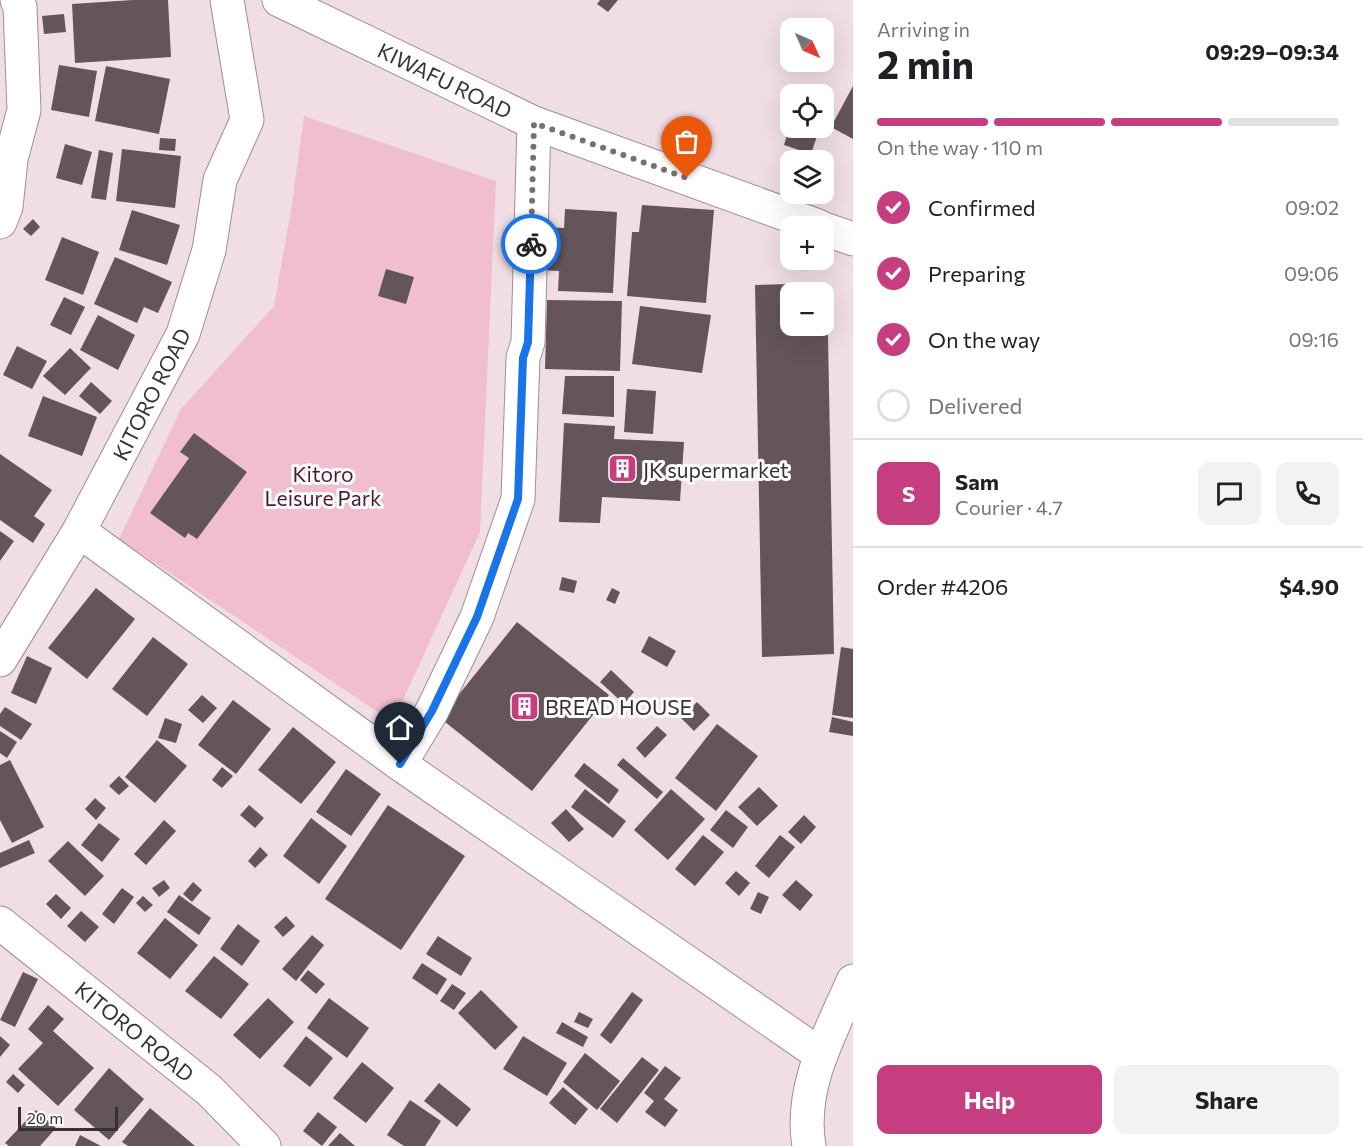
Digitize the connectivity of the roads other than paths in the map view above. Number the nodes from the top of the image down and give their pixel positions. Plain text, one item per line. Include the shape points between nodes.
1 (17, 0) edge
2 (227, 0) edge
3 (279, 0) edge
4 (534, 123) junction
5 (790, 216) edge
6 (0, 222) edge
7 (834, 232) edge
8 (853, 239) edge
9 (79, 531) junction
10 (0, 660) edge
11 (400, 764) junction
12 (0, 923) edge
13 (853, 981) edge
14 (821, 1055) junction
15 (264, 1146) edge
16 (809, 1146) edge

1 - 6 street via 24,110
2 - 9 street, KITORO ROAD via 247,120 220,180 209,250 183,334
3 - 4 street, KIWAFU ROAD
4 - 5 street, KIWAFU ROAD
4 - 11 street via 528,342 523,358 518,499 477,617 432,711
7 - 8 street
9 - 10 street, KITORO ROAD
9 - 11 street
11 - 14 street
12 - 15 street, KITORO ROAD via 209,1090
13 - 14 street
14 - 16 street via 810,1089

